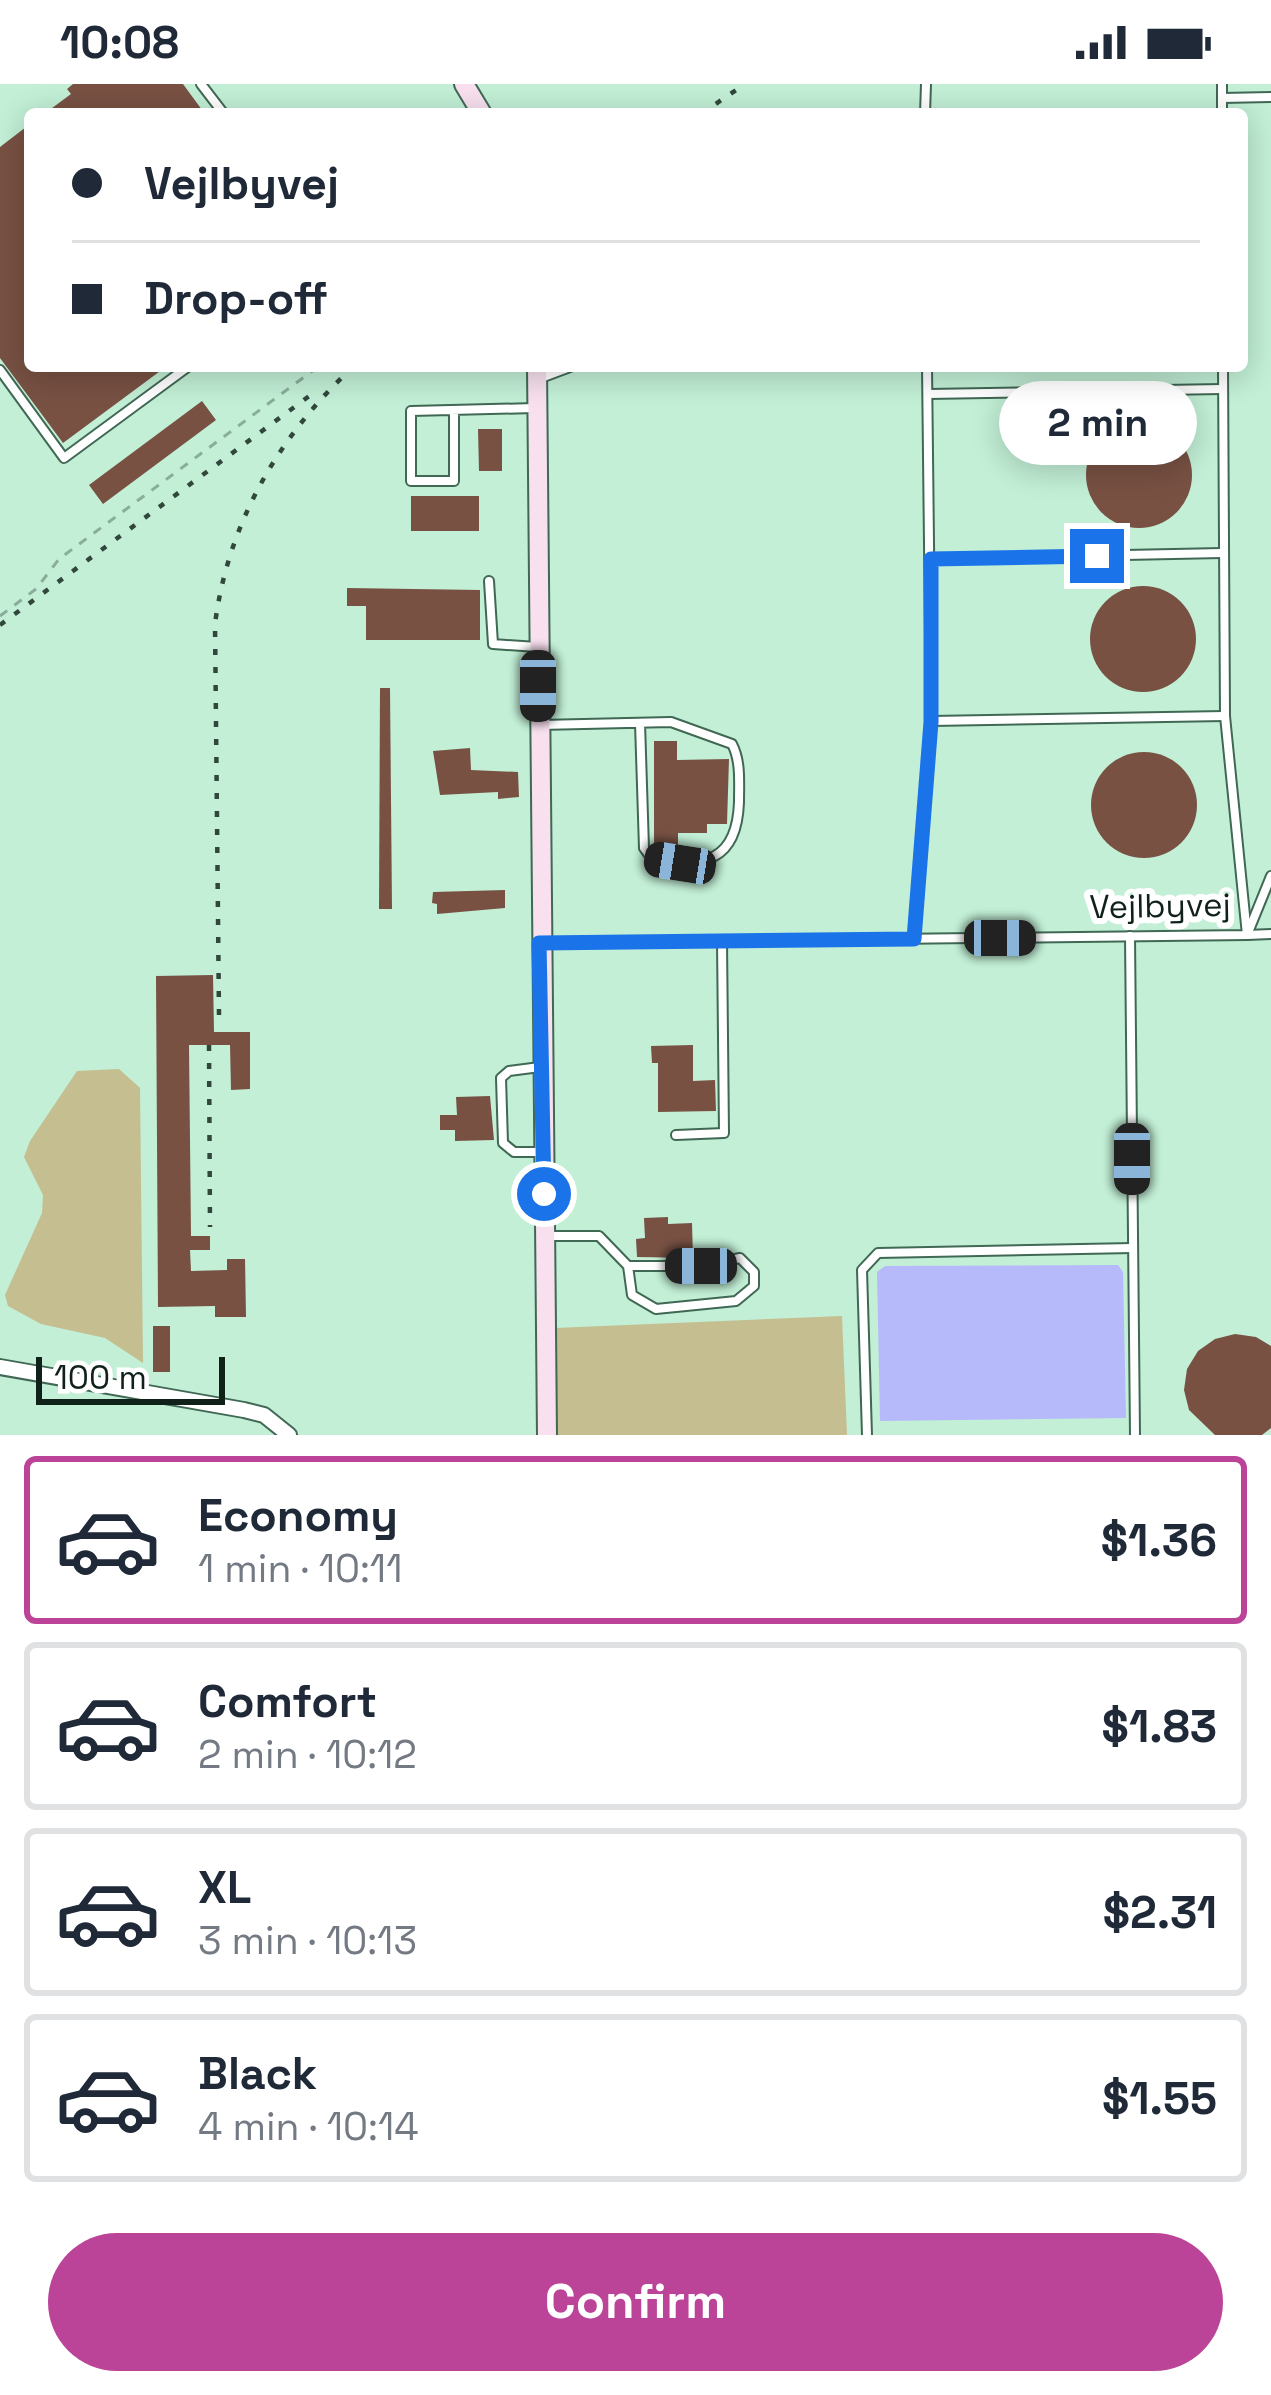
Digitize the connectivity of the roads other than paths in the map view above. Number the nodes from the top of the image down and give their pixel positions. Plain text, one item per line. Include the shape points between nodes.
1 (201, 84) edge
2 (1222, 84) edge
3 (1271, 97) edge
4 (1222, 98) junction
5 (219, 108) edge
6 (1222, 108) edge
7 (0, 370) edge
8 (181, 372) edge
9 (927, 372) edge
10 (1222, 372) edge
11 (537, 373) edge
12 (1222, 389) junction
13 (928, 394) junction
14 (537, 408) junction
15 (454, 410) junction
16 (1222, 553) junction
17 (931, 559) junction
18 (489, 581) dead end
19 (538, 647) junction
20 (1225, 716) junction
21 (931, 722) junction
22 (640, 723) junction
23 (538, 725) junction
24 (1271, 876) edge
25 (1247, 934) junction
26 (1271, 934) edge
27 (1130, 936) junction
28 (914, 939) junction
29 (722, 941) junction
30 (539, 943) junction
31 (542, 1066) junction
32 (676, 1135) dead end
33 (543, 1152) junction
34 (544, 1236) junction
35 (1133, 1248) junction
36 (628, 1266) junction
37 (0, 1366) edge
38 (289, 1435) edge
39 (547, 1435) edge
40 (867, 1435) edge
41 (1135, 1435) edge

1 - 5 lane
2 - 4 lane
3 - 4 lane
4 - 6 lane
7 - 8 lane via 64,458
9 - 13 lane
10 - 12 lane
11 - 14 street
12 - 13 lane
12 - 16 lane
13 - 17 lane
14 - 15 lane
14 - 19 street
15 - 15 lane via 411,411 411,481 454,481
16 - 17 lane
16 - 20 lane
17 - 21 lane
18 - 19 lane via 493,644
19 - 23 street
20 - 21 lane
20 - 25 lane
21 - 28 lane
22 - 22 lane via 691,725 732,744 737,834 724,851 680,863 652,859 644,848
22 - 23 lane
23 - 30 street
24 - 25 lane, Vejlbyvej
25 - 26 lane
25 - 27 lane, Vejlbyvej
27 - 28 lane, Vejlbyvej
27 - 35 lane
28 - 29 lane, Vejlbyvej
29 - 30 lane, Vejlbyvej
29 - 32 lane via 724,1133
30 - 31 street
31 - 33 street
31 - 33 lane via 501,1078 502,1143 514,1152
33 - 34 street
34 - 36 lane via 599,1236
34 - 39 street
35 - 40 lane via 878,1253 862,1270
35 - 41 lane
36 - 36 lane via 740,1258 754,1272 754,1286 736,1301 656,1309 632,1295
37 - 38 street via 244,1410

